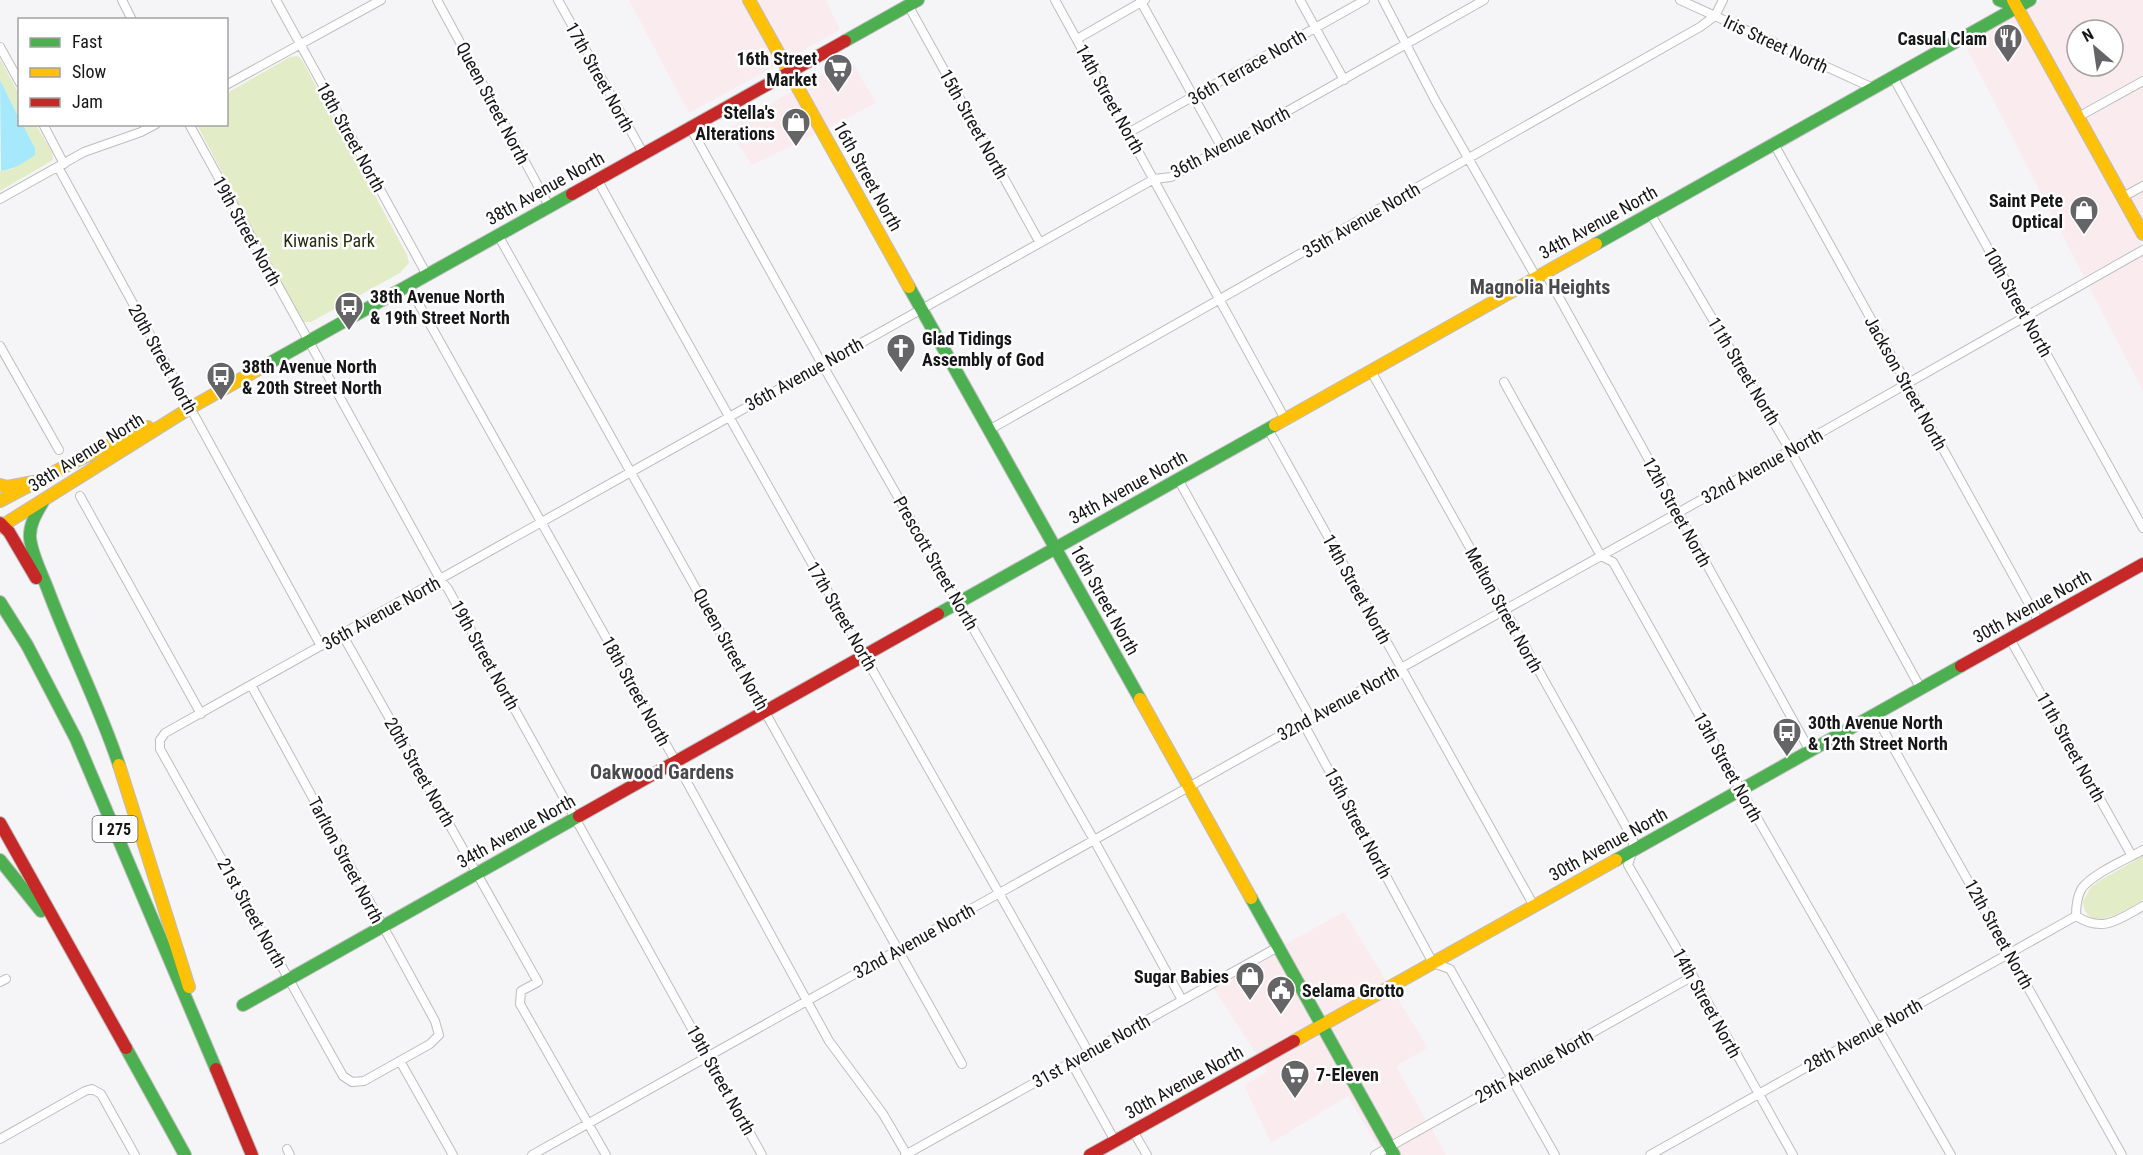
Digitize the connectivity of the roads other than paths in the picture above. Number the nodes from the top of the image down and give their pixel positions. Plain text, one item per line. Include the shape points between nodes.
1 (122, 0) edge
2 (276, 0) edge
3 (381, 0) edge
4 (437, 0) edge
5 (558, 0) edge
6 (749, 0) edge
7 (1055, 0) edge
8 (1300, 0) edge
9 (1365, 0) edge
10 (1383, 0) edge
11 (1484, 0) edge
12 (1680, 0) edge
13 (1723, 0) edge
14 (1999, 0) edge
15 (2030, 0) edge
16 (1142, 1) edge
17 (913, 3) edge
18 (2015, 4) edge
19 (1715, 16) junction
20 (131, 18) edge
21 (1315, 28) junction
22 (1077, 39) junction
23 (301, 45) junction
24 (1407, 45) junction
25 (0, 48) edge
26 (789, 71) junction
27 (1893, 77) junction
28 (18, 80) edge
29 (1344, 80) junction
30 (2143, 81) edge
31 (228, 85) edge
32 (1873, 88) junction
33 (1193, 98) junction
34 (2078, 117) junction
35 (44, 126) edge
36 (152, 126) edge
37 (190, 126) edge
38 (690, 127) junction
39 (1128, 133) junction
40 (1774, 144) junction
41 (1222, 148) junction
42 (643, 153) junction
43 (1468, 159) junction
44 (61, 165) junction
45 (597, 179) junction
46 (1154, 179) junction
47 (2143, 186) edge
48 (2123, 197) junction
49 (0, 200) edge
50 (549, 206) junction
51 (1650, 213) junction
52 (498, 234) junction
53 (2143, 234) edge
54 (1040, 243) junction
55 (2143, 250) edge
56 (427, 275) junction
57 (1540, 275) junction
58 (408, 285) junction
59 (1220, 300) junction
60 (921, 308) junction
61 (2027, 316) junction
62 (308, 342) junction
63 (0, 346) edge
64 (822, 364) junction
65 (1371, 371) junction
66 (1504, 382) dead end
67 (1906, 384) junction
68 (190, 408) junction
69 (727, 417) junction
70 (1285, 419) junction
71 (1268, 429) junction
72 (989, 430) junction
73 (59, 450) dead end
74 (1790, 450) junction
75 (631, 472) junction
76 (1178, 479) junction
77 (34, 482) junction
78 (0, 485) edge
79 (80, 496) dead end
80 (44, 500) junction
81 (0, 501) edge
82 (1678, 513) junction
83 (542, 522) junction
84 (1, 525) edge
85 (2143, 528) edge
86 (1055, 548) junction
87 (1601, 556) junction
88 (2143, 564) edge
89 (440, 579) junction
90 (0, 602) edge
91 (959, 602) junction
92 (1504, 610) junction
93 (56, 611) junction
94 (2039, 622) junction
95 (342, 634) junction
96 (2010, 639) junction
97 (321, 646) junction
98 (865, 655) junction
99 (1401, 667) junction
100 (251, 685) junction
101 (1921, 689) junction
102 (766, 711) junction
103 (201, 714) junction
104 (1875, 715) junction
105 (1307, 720) junction
106 (160, 740) joint
107 (1810, 751) junction
108 (676, 762) junction
109 (1188, 787) junction
110 (1741, 790) junction
111 (575, 818) junction
112 (0, 822) edge
113 (1094, 840) junction
114 (1633, 850) junction
115 (2143, 850) edge
116 (2132, 856) junction
117 (0, 860) edge
118 (478, 873) junction
119 (1000, 893) junction
120 (1534, 906) junction
121 (2143, 906) edge
122 (2076, 916) junction
123 (382, 927) junction
124 (68, 945) junction
125 (1278, 947) junction
126 (898, 950) junction
127 (2010, 953) junction
128 (1433, 963) junction
129 (1693, 976) junction
130 (290, 979) junction
131 (1182, 1000) junction
132 (807, 1001) junction
133 (243, 1005) dead end
134 (1322, 1025) junction
135 (1878, 1027) junction
136 (1089, 1053) junction
137 (709, 1056) junction
138 (400, 1061) junction
139 (1071, 1062) junction
140 (962, 1064) dead end
141 (213, 1065) junction
142 (1512, 1078) junction
143 (1759, 1094) junction
144 (588, 1124) junction
145 (1133, 1131) junction
146 (0, 1139) edge
147 (1115, 1141) junction
148 (1392, 1151) edge
149 (135, 1155) edge
150 (185, 1155) edge
151 (252, 1155) edge
152 (453, 1155) edge
153 (532, 1155) edge
154 (606, 1155) edge
155 (762, 1155) edge
156 (906, 1155) edge
157 (1090, 1155) edge
158 (1146, 1155) edge
159 (1375, 1155) edge
160 (1555, 1155) edge
161 (1650, 1155) edge
162 (1793, 1155) edge
163 (1951, 1155) edge
164 (2122, 1155) edge

1 - 20 street
2 - 23 street, 18th Street North
3 - 23 street
4 - 50 street, Queen Street North
5 - 42 street, 17th Street North
6 - 26 main road, 16th Street North
7 - 22 street, 14th Street North
8 - 21 street
9 - 21 street, 36th Terrace North
10 - 24 street, 12th Street North
11 - 24 street, 36th Avenue North
12 - 19 street, Iris Street North
13 - 19 street, 35th Avenue North
14 - 18 main road
15 - 18 main road, 34th Avenue North
16 - 22 street
16 - 33 street
17 - 26 main road, 38th Avenue North
17 - 54 street, 15th Street North
18 - 27 main road, 34th Avenue North
18 - 34 main road
19 - 32 street, Iris Street North
19 - 43 street, 35th Avenue North
21 - 29 street
21 - 33 street, 36th Terrace North
22 - 39 street, 14th Street North
23 - 31 street
23 - 56 street, 18th Street North
24 - 29 street, 36th Avenue North
24 - 43 street, 12th Street North
25 - 28 street
26 - 38 main road, 38th Avenue North
26 - 60 main road, 16th Street North
27 - 32 main road, 34th Avenue North
27 - 61 street, 10th Street North
29 - 41 street, 36th Avenue North
30 - 34 street
32 - 40 main road, 34th Avenue North
33 - 39 street, 36th Terrace North
33 - 41 street
34 - 48 main road
35 - 44 street, 20th Street North
36 - 44 street
37 - 62 street, 19th Street North
38 - 42 main road, 38th Avenue North
38 - 64 street, Prescott Street North
39 - 46 street, 14th Street North
40 - 51 main road, 34th Avenue North
40 - 67 street, Jackson Street North
41 - 46 street, 36th Avenue North via 1171,177
42 - 45 main road, 38th Avenue North
43 - 57 street, 12th Street North
43 - 59 street, 35th Avenue North
44 - 49 street
44 - 68 street, 20th Street North
45 - 50 main road, 38th Avenue North
45 - 69 street, 17th Street North
46 - 54 street, 36th Avenue North
46 - 59 street, 14th Street North
47 - 48 street
48 - 53 main road
50 - 52 main road, 38th Avenue North
51 - 57 main road, 34th Avenue North
51 - 74 street, 11th Street North
52 - 56 main road, 38th Avenue North
52 - 75 street, Queen Street North
54 - 60 street, 36th Avenue North
55 - 61 street, 32nd Avenue North
56 - 58 main road, 38th Avenue North
57 - 65 main road, 34th Avenue North
57 - 82 street, 12th Street North
58 - 62 main road, 38th Avenue North
58 - 83 street, 18th Street North
59 - 70 street, 14th Street North
59 - 72 street, 35th Avenue North
60 - 64 street, 36th Avenue North
60 - 72 main road, 16th Street North
61 - 67 street, 32nd Avenue North
61 - 85 street, 10th Street North
62 - 68 main road, 38th Avenue North
62 - 89 street, 19th Street North
63 - 73 street
64 - 69 street, 36th Avenue North
64 - 91 street, Prescott Street North
65 - 70 main road, 34th Avenue North
65 - 92 street, Melton Street North
66 - 87 street, 13th Street North
67 - 74 street, 32nd Avenue North
67 - 94 street, Jackson Street North
68 - 77 main road, 38th Avenue North
68 - 80 main road, 38th Avenue North
68 - 97 street, 20th Street North
69 - 75 street, 36th Avenue North
69 - 98 street, 17th Street North
70 - 71 main road, 34th Avenue North
71 - 76 main road, 34th Avenue North
71 - 99 street, 14th Street North
72 - 86 main road, 16th Street North
74 - 82 street, 32nd Avenue North
74 - 101 street, 11th Street North
75 - 83 street, 36th Avenue North
75 - 102 street, Queen Street North
76 - 86 main road, 34th Avenue North
76 - 105 street, 15th Street North via 1308,713
77 - 78 main road
77 - 81 main road, 38th Avenue North
79 - 103 street
80 - 84 main road, 38th Avenue North
80 - 93 main road via 31,524 30,538
82 - 87 street, 32nd Avenue North
82 - 107 street, 12th Street North
83 - 89 street, 36th Avenue North
83 - 108 street, 18th Street North
84 - 93 main road
86 - 91 main road, 34th Avenue North
86 - 109 main road, 16th Street North
87 - 92 street, 32nd Avenue North
87 - 110 street, 13th Street North via 1613,562
88 - 94 main road, 30th Avenue North
89 - 95 street, 36th Avenue North
89 - 111 street, 19th Street North
90 - 141 main road, I 275 via 76,739
91 - 98 main road, 34th Avenue North
91 - 113 street, Prescott Street North
92 - 99 street, 32nd Avenue North
92 - 114 street, Melton Street North via 1633,839
93 - 141 main road via 116,757
94 - 96 main road, 30th Avenue North
95 - 97 street, 36th Avenue North
95 - 118 street, 20th Street North
96 - 101 main road, 30th Avenue North
96 - 116 street, 11th Street North
97 - 100 street, 36th Avenue North
98 - 102 main road, 34th Avenue North
98 - 119 street, 17th Street North
99 - 105 street, 32nd Avenue North
99 - 120 street, 14th Street North
100 - 103 street, 36th Avenue North
100 - 123 street, Tarlton Street North
101 - 104 main road, 30th Avenue North
102 - 108 main road, 34th Avenue North
102 - 126 street, Queen Street North
103 - 106 street, 36th Avenue North via 165,733
104 - 107 main road, 30th Avenue North
104 - 127 street, 12th Street North
105 - 109 street, 32nd Avenue North
105 - 128 street, 15th Street North via 1307,730
106 - 130 street, 21st Street North via 160,749
107 - 110 main road, 30th Avenue North
108 - 111 main road, 34th Avenue North
108 - 132 street, 18th Street North
109 - 113 street, 32nd Avenue North
109 - 125 main road, 16th Street North
110 - 114 main road, 30th Avenue North
110 - 135 street, 13th Street North
111 - 118 main road, 34th Avenue North
111 - 137 street, 19th Street North
112 - 124 main road
113 - 119 street, 32nd Avenue North
113 - 131 street, Prescott Street North
114 - 120 main road, 30th Avenue North
114 - 129 street, 14th Street North via 1628,865
115 - 116 street
116 - 122 street via 2081,889
117 - 124 main road
118 - 123 main road, 34th Avenue North
118 - 144 street, 20th Street North via 538,982 521,991 520,1004
119 - 126 street, 32nd Avenue North
119 - 136 street, 17th Street North
120 - 128 main road, 30th Avenue North
121 - 122 street via 2116,920 2094,925
122 - 127 street, 28th Avenue North
123 - 130 main road, 34th Avenue North
123 - 138 street, Tarlton Street North via 439,1035
124 - 150 main road
125 - 131 street, 31st Avenue North
125 - 134 main road, 16th Street North
126 - 132 street, 32nd Avenue North
126 - 140 street, Queen Street North
127 - 135 street, 28th Avenue North
127 - 164 street, 12th Street North
128 - 134 main road, 30th Avenue North
128 - 142 street, 15th Street North via 1450,969
129 - 142 street, 29th Avenue North
129 - 143 street, 14th Street North
130 - 133 main road, 34th Avenue North
130 - 138 street, 21st Street North via 344,1076 352,1082 364,1081
131 - 136 street, 31st Avenue North
132 - 137 street, 32nd Avenue North
132 - 156 street, 18th Street North
134 - 145 main road, 30th Avenue North
134 - 148 main road, 16th Street North
135 - 143 street, 28th Avenue North
135 - 163 street, 13th Street North
136 - 139 street, 31st Avenue North
137 - 144 street, 32nd Avenue North
137 - 155 street, 19th Street North
138 - 152 street
139 - 147 street
139 - 156 street, 31st Avenue North
141 - 151 main road, I 275
142 - 148 street, 29th Avenue North
142 - 160 street, 15th Street North
143 - 161 street, 28th Avenue North
143 - 162 street, 14th Street North
144 - 153 street, 32nd Avenue North
144 - 154 street, 20th Street North
145 - 147 main road, 30th Avenue North
145 - 158 street
146 - 149 street via 92,1089 101,1094
147 - 157 main road, 30th Avenue North
148 - 159 street, 29th Avenue North

